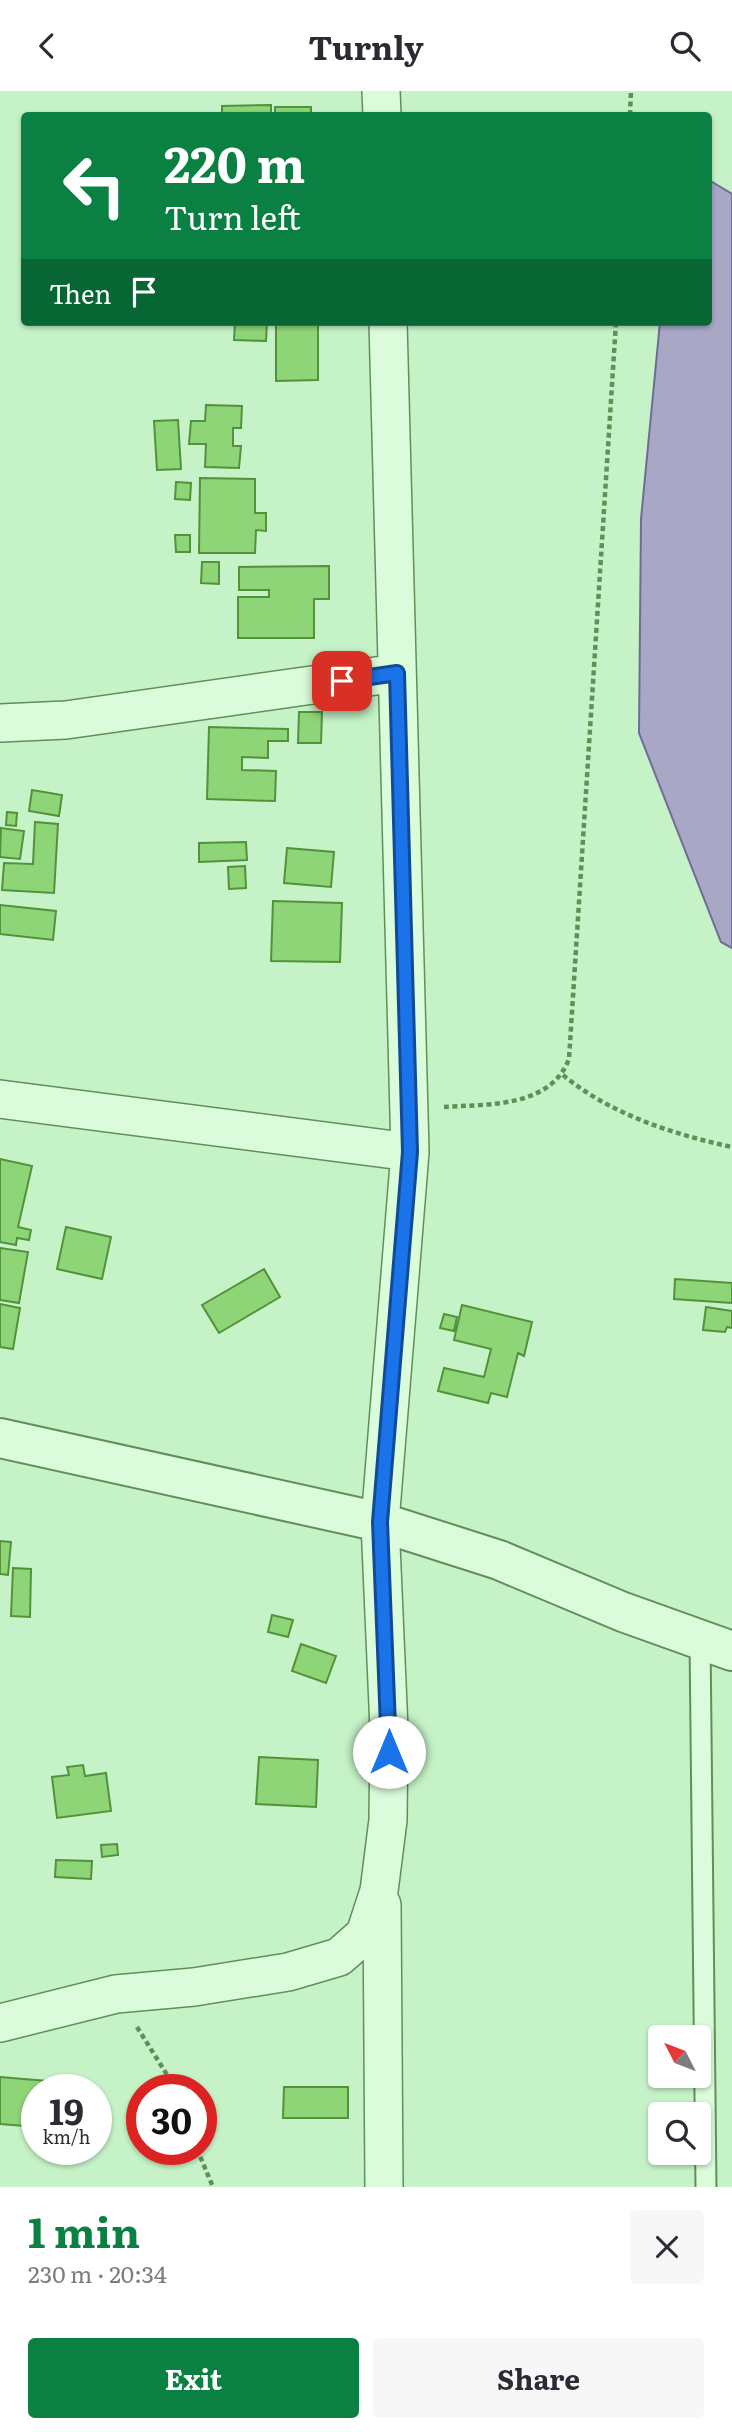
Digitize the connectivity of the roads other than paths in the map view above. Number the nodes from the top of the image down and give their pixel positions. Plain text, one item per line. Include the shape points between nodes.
1 (382, 91) edge
2 (382, 112) edge
3 (388, 326) edge
4 (397, 673) junction
5 (0, 723) edge
6 (0, 1099) edge
7 (410, 1152) junction
8 (0, 1438) edge
9 (380, 1522) junction
10 (716, 1646) edge
11 (382, 1873) junction
12 (0, 2023) edge
13 (384, 2187) edge
14 (706, 2187) edge

1 - 2 street
3 - 4 street
4 - 5 street via 66,720
4 - 7 street
6 - 7 street
7 - 9 street
8 - 9 street
9 - 10 street via 499,1560
9 - 11 street via 389,1729
10 - 14 lane
11 - 12 street via 365,1934 338,1957 288,1972 116,1994
11 - 13 street

